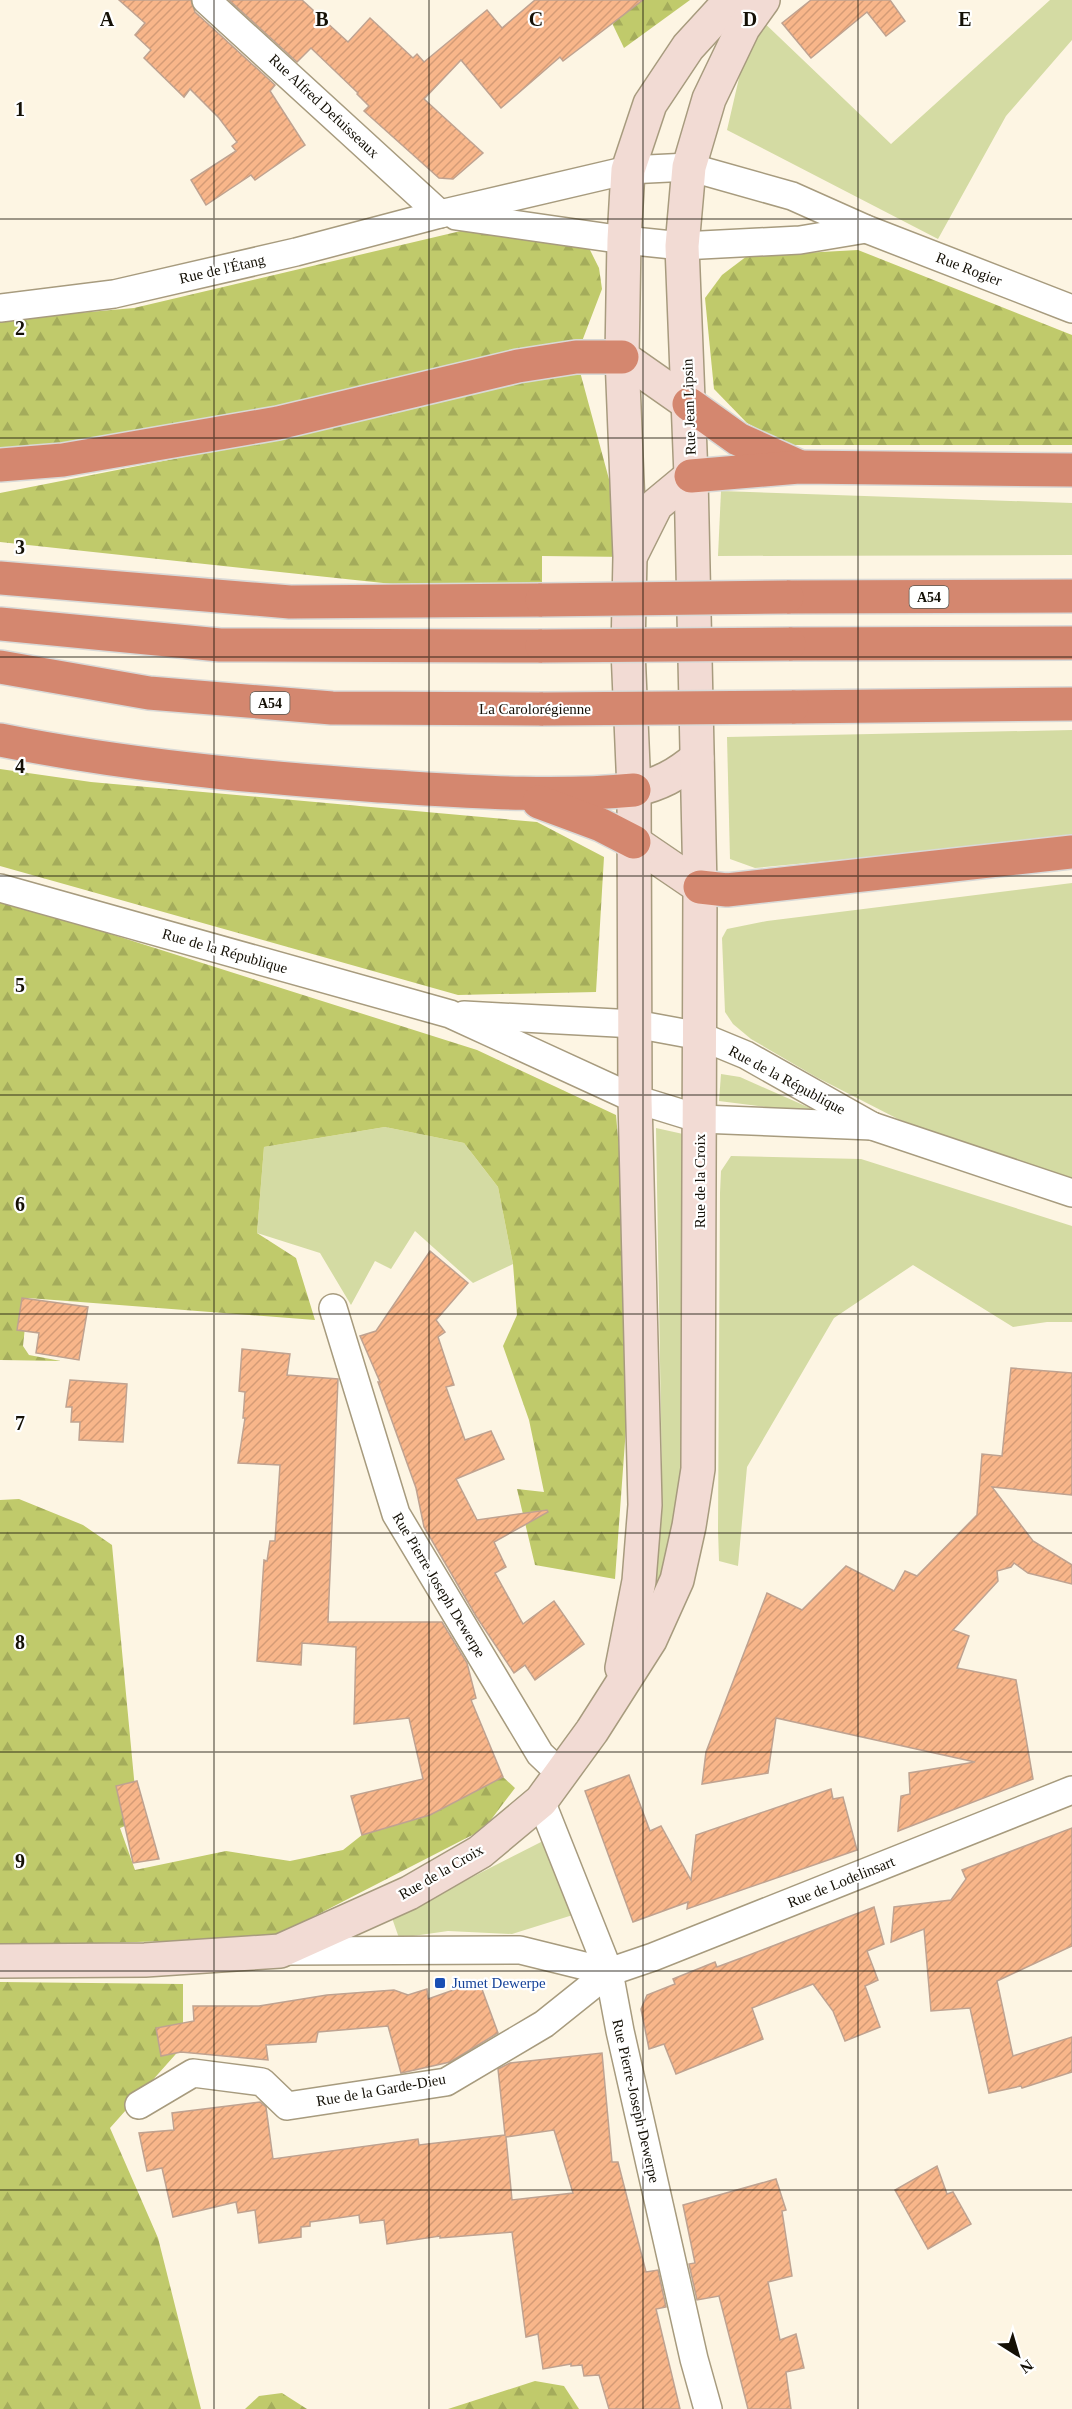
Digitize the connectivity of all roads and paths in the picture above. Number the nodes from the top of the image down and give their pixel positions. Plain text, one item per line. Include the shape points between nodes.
1 (206, 0) edge
2 (731, 0) edge
3 (763, 0) edge
4 (689, 167) junction
5 (628, 170) junction
6 (440, 214) junction
7 (866, 229) junction
8 (624, 240) junction
9 (682, 246) junction
10 (0, 308) edge
11 (1072, 309) edge
12 (622, 357) junction
13 (689, 404) junction
14 (0, 465) edge
15 (799, 467) junction
16 (1072, 470) edge
17 (691, 476) junction
18 (630, 557) junction
19 (0, 578) edge
20 (1072, 596) edge
21 (0, 624) edge
22 (1072, 643) edge
23 (694, 648) joint
24 (0, 667) edge
25 (1072, 704) edge
26 (0, 740) edge
27 (697, 758) junction
28 (634, 790) junction
29 (520, 795) junction
30 (634, 842) junction
31 (1072, 852) edge
32 (700, 887) junction
33 (0, 888) edge
34 (450, 1014) junction
35 (635, 1024) junction
36 (700, 1036) junction
37 (635, 1099) junction
38 (700, 1119) junction
39 (872, 1126) junction
40 (1072, 1193) edge
41 (333, 1308) dead end
42 (615, 1696) junction
43 (561, 1774) junction
44 (1072, 1790) edge
45 (541, 1801) junction
46 (280, 1951) junction
47 (0, 1960) edge
48 (609, 1972) junction
49 (139, 2105) dead end
50 (708, 2409) edge

1 - 6 street, Rue Alfred Defuisseaux
2 - 5 street via 688,47 650,104
3 - 4 street, Rue Jean Lipsin via 743,28 710,99
4 - 5 street, Rue de l'Étang
4 - 7 street, Rue Rogier via 792,196
4 - 9 street, Rue Jean Lipsin
5 - 6 street, Rue de l'Étang
5 - 8 street
6 - 8 street, Rue de l'Étang
6 - 10 street, Rue de l'Étang via 114,294
7 - 9 street via 800,240
7 - 11 street, Rue Rogier
8 - 9 street, Rue de l'Étang
8 - 12 street
9 - 13 street, Rue Jean Lipsin
12 - 13 street
12 - 14 highway via 576,357 518,366 278,423 63,460
12 - 18 street
13 - 15 highway via 738,440
13 - 17 street, Rue Jean Lipsin
15 - 16 highway
15 - 17 highway
17 - 18 street via 656,505
17 - 23 street, Rue Jean Lipsin
18 - 28 street, Rue de la Croix via 628,650
19 - 20 highway, A54, bridge via 290,602
21 - 22 highway, bridge via 220,645
23 - 27 street, Rue de la Croix
24 - 25 highway, La Carolorégienne / A54, bridge via 149,693 332,708
26 - 29 highway via 58,752 265,778
27 - 28 street via 676,775
27 - 32 street, Rue de la Croix
28 - 29 highway
28 - 30 street, Rue de la Croix
29 - 30 highway via 601,825
30 - 32 street
30 - 35 street, Rue de la Croix
31 - 32 highway via 727,890
32 - 36 street, Rue de la Croix
33 - 34 street, Rue de la République
34 - 35 street, Rue de la République
34 - 37 street, Rue de la République
35 - 36 street, Rue de la République
35 - 37 street, Rue de la Croix
36 - 38 street, Rue de la Croix
36 - 39 street, Rue de la République via 746,1055
37 - 38 street, Rue de la République
37 - 42 street, Rue de la Croix via 645,1505 639,1581
38 - 39 street, Rue de la République
38 - 42 street, Rue de la Croix via 698,1469 677,1580 650,1640
39 - 40 street, Rue de la République
41 - 43 street, Rue Pierre Joseph Dewerpe via 396,1514 540,1755
42 - 43 street, Rue de la Croix
43 - 45 street, Rue de la Croix
44 - 48 street, Rue de Lodelinsart
45 - 46 street, Rue de la Croix via 480,1852 419,1887
45 - 48 street, Rue Pierre-Joseph Dewerpe
46 - 47 street, Rue de la Croix via 145,1960
46 - 48 street, Rue de la Croix via 520,1950
48 - 49 street, Rue de la Garde-Dieu via 544,2024 446,2082 287,2106 262,2082 193,2073
48 - 50 street, Rue Pierre-Joseph Dewerpe

